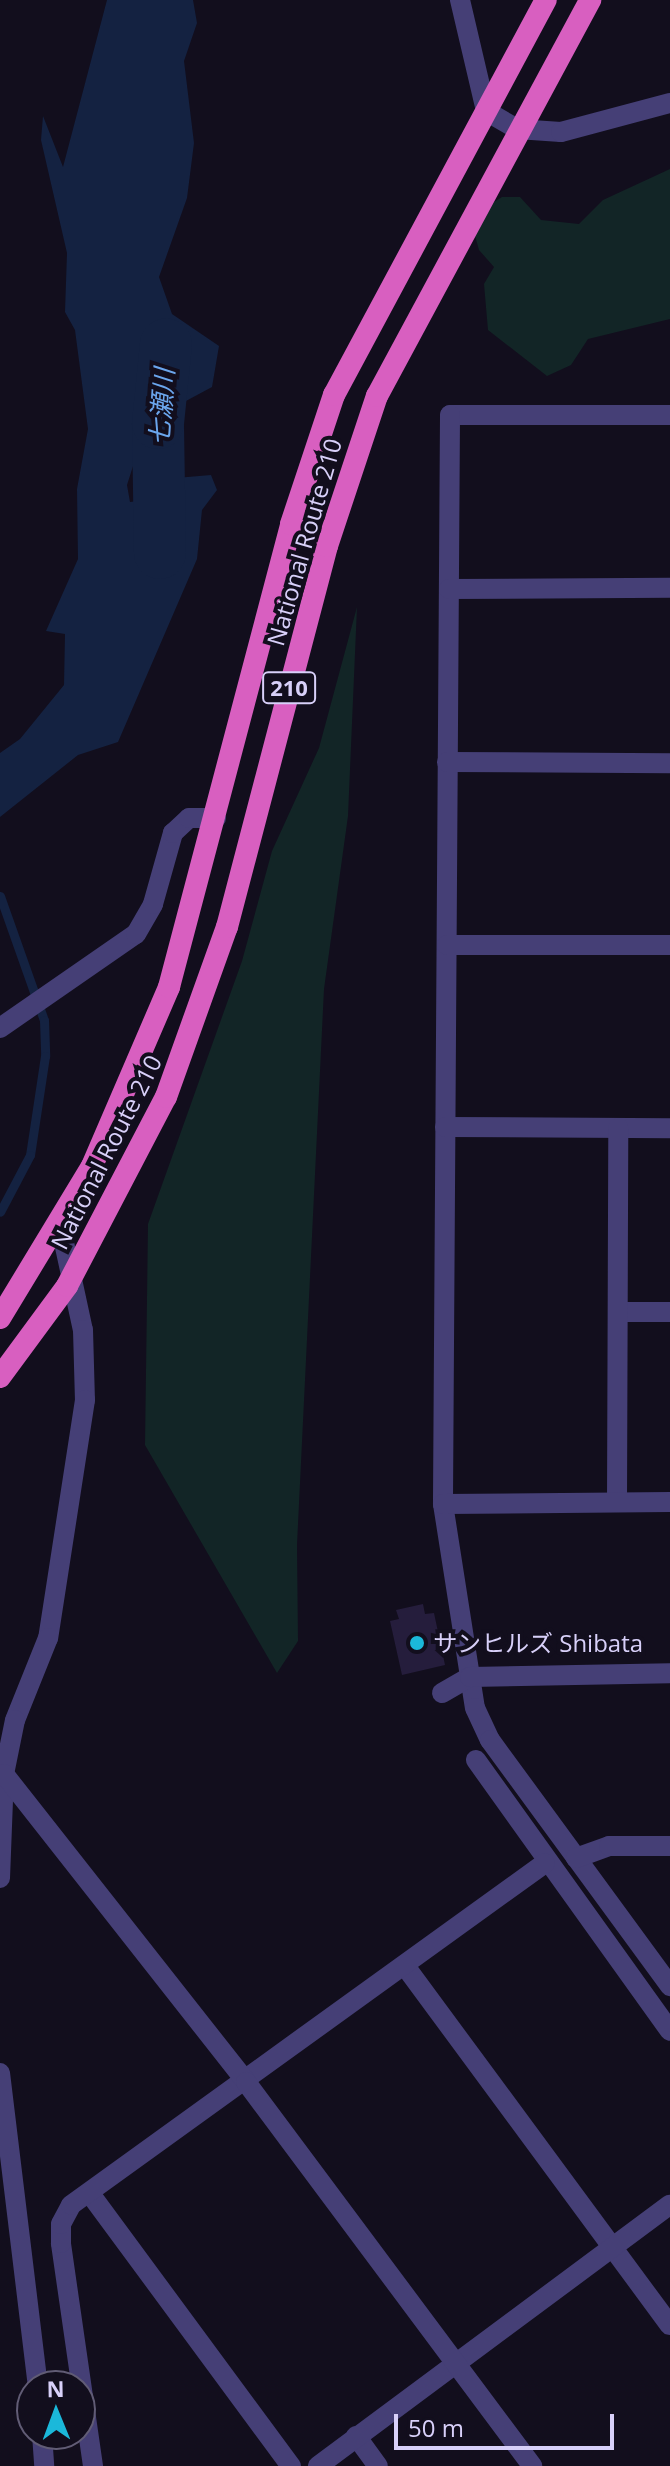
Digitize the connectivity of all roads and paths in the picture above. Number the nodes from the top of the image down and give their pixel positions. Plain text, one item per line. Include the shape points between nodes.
1 (460, 0) edge
2 (546, 0) edge
3 (590, 0) edge
4 (670, 103) edge
5 (486, 111) junction
6 (517, 129) junction
7 (670, 415) edge
8 (670, 588) edge
9 (449, 589) junction
10 (447, 762) junction
11 (670, 763) edge
12 (216, 818) junction
13 (447, 945) junction
14 (670, 945) edge
15 (0, 1028) edge
16 (445, 1127) junction
17 (618, 1128) junction
18 (670, 1128) edge
19 (60, 1224) junction
20 (73, 1276) junction
21 (618, 1312) junction
22 (670, 1312) edge
23 (0, 1318) edge
24 (0, 1377) edge
25 (617, 1502) junction
26 (670, 1502) edge
27 (443, 1504) junction
28 (670, 1673) edge
29 (470, 1677) junction
30 (442, 1693) dead end
31 (476, 1760) dead end
32 (4, 1774) junction
33 (670, 1846) edge
34 (576, 1858) junction
35 (545, 1863) junction
36 (0, 1878) edge
37 (405, 1966) junction
38 (670, 1986) edge
39 (670, 2031) edge
40 (0, 2073) edge
41 (246, 2082) junction
42 (91, 2195) junction
43 (670, 2205) edge
44 (612, 2248) junction
45 (670, 2325) edge
46 (455, 2363) junction
47 (36, 2370) edge
48 (356, 2436) junction
49 (93, 2466) edge
50 (291, 2466) edge
51 (318, 2466) edge
52 (378, 2466) edge
53 (532, 2466) edge

1 - 5 street
2 - 5 highway, National Route 210 / 210
3 - 6 highway, National Route 210 / 210
4 - 6 street via 561,132
5 - 6 street
5 - 12 highway, National Route 210 / 210 via 334,395 291,524
6 - 20 highway, National Route 210 / 210 via 371,410 327,546 204,997 140,1153
7 - 9 street via 450,415
8 - 9 street
9 - 10 street
10 - 11 street
10 - 13 street
12 - 15 street via 189,818 173,833 153,904 136,934
12 - 19 highway, National Route 210 / 210 via 169,987 92,1166
13 - 14 street
13 - 16 street
16 - 17 street
16 - 27 street
17 - 18 street
17 - 21 street
19 - 20 street
19 - 23 highway, National Route 210 / 210
20 - 24 highway, National Route 210 / 210
20 - 32 street via 86,1364 79,1452 48,1638 15,1720
21 - 22 street
21 - 25 street
25 - 26 street
25 - 27 street
27 - 29 street
28 - 29 street
29 - 30 street
29 - 34 street via 475,1708 490,1740
31 - 35 street
32 - 36 street
32 - 41 street
33 - 34 street via 609,1846
34 - 38 street
35 - 37 street
35 - 39 street
37 - 41 street
37 - 44 street
40 - 47 street
41 - 42 street
41 - 46 street
42 - 49 street via 71,2205 61,2224 61,2243
42 - 50 street
43 - 44 street
44 - 45 street
44 - 46 street
46 - 48 street
46 - 53 street
48 - 51 street
48 - 52 street

